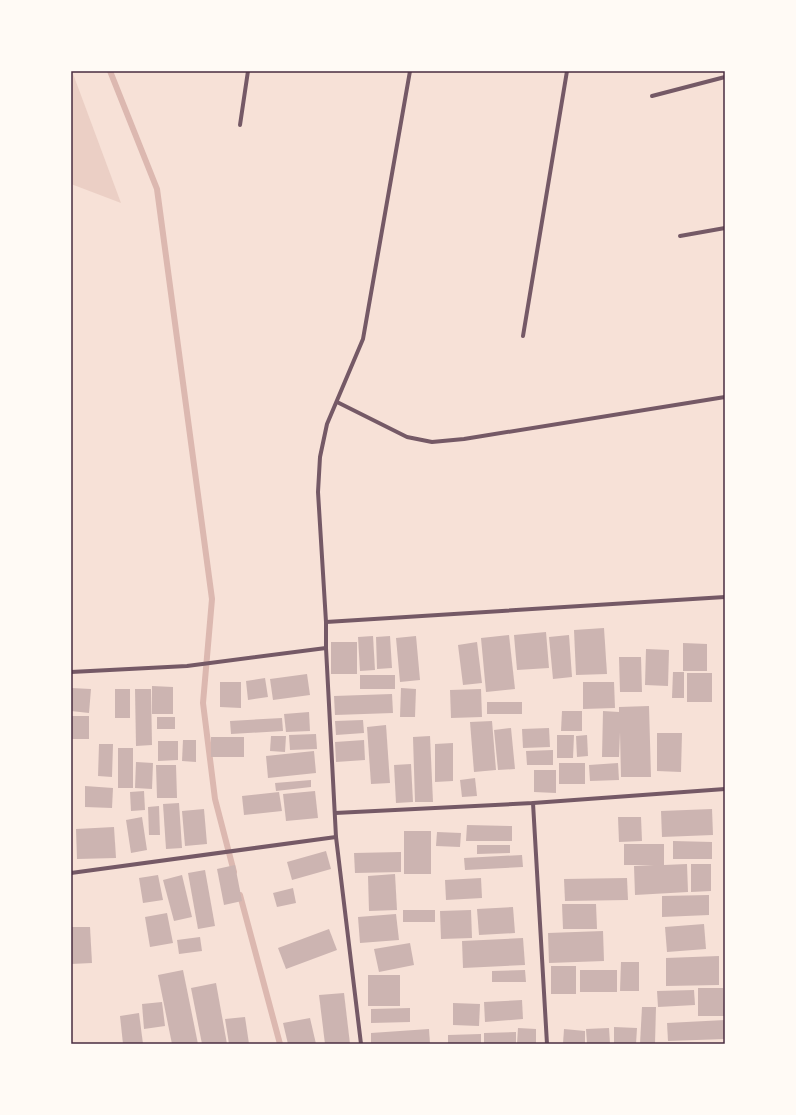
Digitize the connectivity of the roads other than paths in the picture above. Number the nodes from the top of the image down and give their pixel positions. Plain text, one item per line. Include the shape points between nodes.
1 (248, 71) edge
2 (410, 71) edge
3 (567, 71) edge
4 (725, 77) edge
5 (652, 96) dead end
6 (240, 125) dead end
7 (725, 228) edge
8 (680, 236) dead end
9 (523, 336) dead end
10 (725, 397) edge
11 (337, 402) junction
12 (725, 597) edge
13 (326, 622) junction
14 (326, 648) junction
15 (71, 672) edge
16 (725, 789) edge
17 (533, 802) junction
18 (335, 813) junction
19 (336, 837) junction
20 (71, 873) edge
21 (362, 1044) edge
22 (547, 1044) edge

1 - 6 street
2 - 11 street via 363,338
3 - 9 street
4 - 5 street
7 - 8 street
10 - 11 street via 432,442 407,437
11 - 13 street via 327,424 320,457 318,492
12 - 13 street
13 - 14 street
14 - 15 street via 219,663
14 - 18 street
16 - 17 street
17 - 18 street
17 - 22 street
18 - 19 street
19 - 20 street
19 - 21 street

